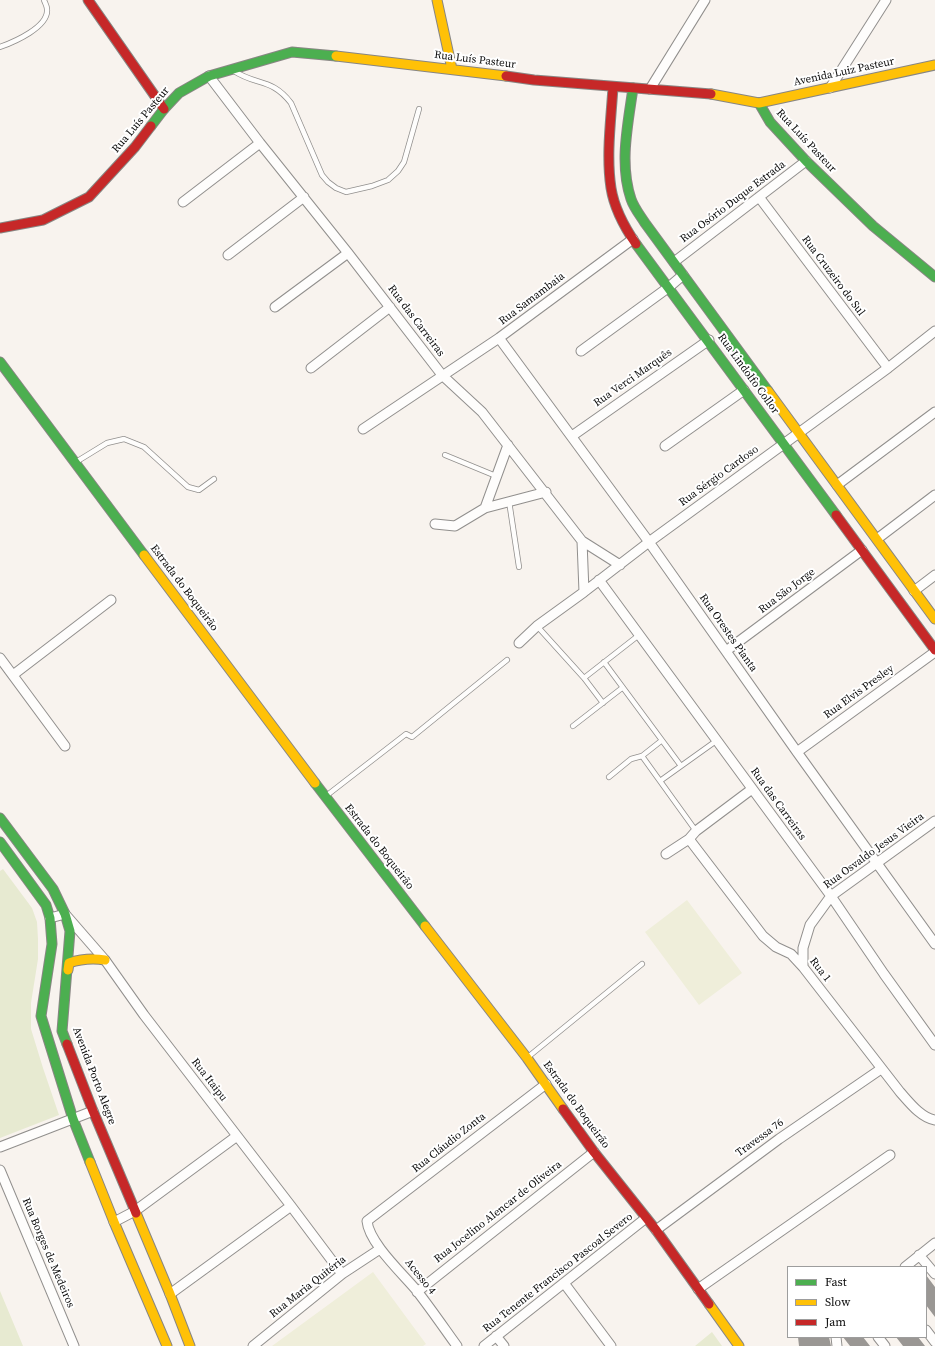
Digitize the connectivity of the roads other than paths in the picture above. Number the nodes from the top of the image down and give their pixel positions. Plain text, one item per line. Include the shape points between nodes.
1 (44, 0) edge
2 (88, 0) edge
3 (437, 0) edge
4 (705, 0) edge
5 (886, 0) edge
6 (0, 47) edge
7 (935, 65) edge
8 (233, 68) junction
9 (452, 69) junction
10 (208, 76) junction
11 (613, 87) junction
12 (633, 88) junction
13 (830, 88) junction
14 (650, 89) junction
15 (759, 103) junction
16 (164, 109) junction
17 (419, 109) dead end
18 (260, 143) junction
19 (806, 161) junction
20 (304, 197) junction
21 (759, 198) junction
22 (183, 202) dead end
23 (0, 228) edge
24 (633, 239) junction
25 (348, 253) junction
26 (228, 255) dead end
27 (674, 262) junction
28 (683, 275) junction
29 (935, 278) edge
30 (669, 287) junction
31 (275, 307) dead end
32 (390, 307) junction
33 (935, 331) edge
34 (498, 338) junction
35 (709, 340) junction
36 (580, 351) dead end
37 (0, 362) edge
38 (311, 368) dead end
39 (888, 368) junction
40 (442, 375) junction
41 (744, 390) junction
42 (935, 412) edge
43 (363, 429) dead end
44 (798, 432) junction
45 (572, 436) junction
46 (784, 444) junction
47 (508, 445) junction
48 (665, 446) dead end
49 (445, 455) dead end
50 (76, 462) junction
51 (496, 476) junction
52 (214, 479) dead end
53 (836, 485) junction
54 (546, 492) junction
55 (935, 495) edge
56 (509, 501) junction
57 (485, 508) junction
58 (435, 524) dead end
59 (877, 539) junction
60 (582, 541) junction
61 (649, 542) junction
62 (862, 550) junction
63 (620, 565) junction
64 (519, 567) dead end
65 (935, 575) edge
66 (598, 580) junction
67 (914, 591) junction
68 (584, 592) junction
69 (111, 600) dead end
70 (935, 619) edge
71 (537, 626) junction
72 (639, 635) junction
73 (519, 643) dead end
74 (935, 651) edge
75 (726, 652) junction
76 (0, 658) edge
77 (507, 660) dead end
78 (604, 662) junction
79 (13, 675) junction
80 (584, 678) junction
81 (622, 688) junction
82 (603, 703) junction
83 (573, 726) dead end
84 (661, 741) junction
85 (716, 741) junction
86 (65, 746) dead end
87 (796, 752) junction
88 (642, 756) junction
89 (681, 766) junction
90 (608, 776) dead end
91 (660, 781) junction
92 (752, 789) junction
93 (325, 797) junction
94 (0, 818) edge
95 (935, 821) edge
96 (696, 831) junction
97 (689, 839) junction
98 (0, 842) edge
99 (19, 842) junction
100 (3, 852) edge
101 (666, 854) dead end
102 (877, 863) junction
103 (831, 896) junction
104 (65, 914) junction
105 (50, 918) junction
106 (935, 944) edge
107 (105, 960) junction
108 (642, 964) dead end
109 (803, 967) junction
110 (67, 972) junction
111 (935, 1045) edge
112 (527, 1058) junction
113 (881, 1069) junction
114 (546, 1084) junction
115 (93, 1111) junction
116 (73, 1119) junction
117 (933, 1120) edge
118 (237, 1136) junction
119 (0, 1148) edge
120 (594, 1152) junction
121 (890, 1155) dead end
122 (0, 1170) edge
123 (291, 1206) junction
124 (135, 1210) junction
125 (646, 1218) junction
126 (114, 1222) junction
127 (368, 1222) joint
128 (656, 1230) junction
129 (935, 1243) edge
130 (380, 1249) junction
131 (919, 1255) junction
132 (906, 1266) edge
133 (342, 1274) junction
134 (935, 1274) edge
135 (564, 1283) junction
136 (698, 1289) junction
137 (417, 1292) junction
138 (170, 1294) junction
139 (927, 1331) edge
140 (496, 1336) junction
141 (879, 1338) edge
142 (935, 1342) edge
143 (74, 1346) edge
144 (167, 1346) edge
145 (190, 1346) edge
146 (252, 1346) edge
147 (457, 1346) edge
148 (484, 1346) edge
149 (504, 1346) edge
150 (611, 1346) edge
151 (739, 1346) edge
152 (885, 1346) edge

1 - 6 lane via 47,10 42,23 17,40
2 - 16 street
3 - 9 street
4 - 14 street
5 - 13 street
7 - 13 street, Avenida Luiz Pasteur
8 - 9 street, Rua Luís Pasteur via 292,52
8 - 10 street, Rua Luís Pasteur
8 - 17 lane via 232,70 242,76 271,85 285,96 291,103 322,175 336,188 346,192 388,180 398,171 404,162
9 - 11 street, Rua Luís Pasteur
10 - 16 street, Rua Luís Pasteur via 179,93
10 - 18 street, Rua das Carreiras
11 - 12 street, Rua Luís Pasteur
11 - 24 street, Rua Lindolfo Collor via 610,160 612,188 617,208
12 - 14 street, Rua Luís Pasteur
12 - 27 street, Rua Lindolfo Collor via 626,158 628,185 632,200 645,223
13 - 15 street, Avenida Luiz Pasteur
14 - 15 street, Rua Luís Pasteur via 711,94
15 - 19 street, Rua Luís Pasteur via 770,122
16 - 23 street, Rua Luís Pasteur via 135,147 89,197 43,220
18 - 20 street, Rua das Carreiras
18 - 22 street
19 - 21 street, Rua Osório Duque Estrada
19 - 29 street, Rua Luís Pasteur via 873,226
20 - 25 street, Rua das Carreiras
20 - 26 street
21 - 27 street, Rua Osório Duque Estrada
21 - 39 street, Rua Cruzeiro do Sul
24 - 30 street, Rua Lindolfo Collor
24 - 34 street, Rua Samambaia
25 - 31 street
25 - 32 street, Rua das Carreiras
27 - 28 street, Rua Lindolfo Collor
28 - 30 street
28 - 44 street, Rua Lindolfo Collor
30 - 35 street, Rua Lindolfo Collor
30 - 36 street
32 - 38 street
32 - 40 street, Rua das Carreiras
33 - 39 street, Rua Sérgio Cardoso
34 - 40 street, Rua Samambaia
34 - 45 street, Rua Orestes Pianta
35 - 41 street, Rua Lindolfo Collor
35 - 45 street, Rua Verci Marquês
37 - 50 street, Estrada do Boqueirão
39 - 44 street, Rua Sérgio Cardoso
40 - 43 street, Rua Samambaia
40 - 47 street, Rua das Carreiras via 482,412
41 - 46 street, Rua Lindolfo Collor
41 - 48 street
42 - 53 street
44 - 46 street, Rua Sérgio Cardoso
44 - 53 street, Rua Lindolfo Collor
45 - 61 street, Rua Orestes Pianta
46 - 61 street, Rua Sérgio Cardoso
46 - 62 street, Rua Lindolfo Collor
47 - 51 street
47 - 54 street, Rua das Carreiras
49 - 51 lane
50 - 52 lane via 107,443 124,439 144,447 188,487 199,490
50 - 93 street, Estrada do Boqueirão
51 - 57 street
53 - 59 street, Rua Lindolfo Collor
54 - 56 street
54 - 60 street, Rua das Carreiras
55 - 59 street
56 - 57 street
56 - 64 lane
57 - 58 street via 455,526
59 - 67 street, Rua Lindolfo Collor
60 - 63 street, Rua das Carreiras
60 - 68 street
61 - 63 street, Rua Sérgio Cardoso
61 - 75 street, Rua Orestes Pianta
62 - 74 street, Rua Lindolfo Collor
62 - 75 street, Rua São Jorge
63 - 66 street, Rua Sérgio Cardoso
65 - 67 street
66 - 68 street, Rua Sérgio Cardoso
66 - 72 street, Rua das Carreiras
67 - 70 street, Rua Lindolfo Collor
68 - 71 street, Rua Sérgio Cardoso
69 - 79 street
71 - 73 street, Rua Sérgio Cardoso
71 - 80 lane
72 - 78 lane
72 - 85 street, Rua das Carreiras
74 - 87 street, Rua Elvis Presley
75 - 87 street, Rua Orestes Pianta
76 - 79 street
77 - 93 lane via 412,737 406,734
78 - 80 lane
78 - 81 lane
79 - 86 street
80 - 82 lane
81 - 82 lane
81 - 84 lane
82 - 83 lane
84 - 88 lane
84 - 89 lane
85 - 89 lane
85 - 92 street, Rua das Carreiras
87 - 102 street, Rua Orestes Pianta
88 - 90 lane via 631,759
88 - 91 lane
89 - 91 lane
91 - 96 lane
92 - 96 street
92 - 103 street, Rua das Carreiras
93 - 112 street, Estrada do Boqueirão
94 - 99 street, Avenida Porto Alegre
95 - 102 street, Rua Osvaldo Jesus Vieira
96 - 97 street
97 - 101 street
97 - 109 street, Rua 1 via 763,936 776,947 791,954
98 - 100 street
99 - 100 street
99 - 104 street, Avenida Porto Alegre via 53,889
100 - 105 street via 46,905
102 - 103 street, Rua Osvaldo Jesus Vieira
102 - 106 street, Rua Orestes Pianta
103 - 109 street, Rua Osvaldo Jesus Vieira via 810,925 803,948
103 - 111 street, Rua das Carreiras
104 - 105 street
104 - 107 street, Rua Itaipu
104 - 110 street, Avenida Porto Alegre via 70,931
105 - 116 street via 52,944 41,1016
107 - 110 street via 89,958 69,963
107 - 118 street, Rua Itaipu
108 - 112 lane
109 - 113 street, Rua 1
110 - 115 street, Avenida Porto Alegre via 62,1031
112 - 114 street, Estrada do Boqueirão
113 - 117 street, Rua 1 via 918,1111
113 - 128 street, Travessa 76 via 779,1139
114 - 120 street, Estrada do Boqueirão
114 - 127 street, Rua Cláudio Zonta
115 - 116 street
115 - 124 street, Avenida Porto Alegre
116 - 119 street
116 - 126 street
118 - 123 street, Rua Itaipu
118 - 124 street
120 - 125 street, Estrada do Boqueirão
120 - 137 street, Rua Jocelino Alencar de Oliveira
121 - 136 street
122 - 143 street, Rua Borges de Medeiros
123 - 133 street, Rua Itaipu
123 - 138 street
124 - 126 street
124 - 138 street, Avenida Porto Alegre
125 - 128 street, Estrada do Boqueirão
125 - 135 street, Rua Tenente Francisco Pascoal Severo
126 - 144 street
127 - 130 street, Acesso 4 via 368,1229
128 - 136 street, Estrada do Boqueirão
129 - 131 street
130 - 133 street, Rua Maria Quitéria
130 - 137 street, Acesso 4
131 - 132 street
131 - 134 street
133 - 146 street, Rua Maria Quitéria
135 - 140 street, Rua Tenente Francisco Pascoal Severo
135 - 150 street
136 - 151 street, Estrada do Boqueirão
137 - 147 street, Acesso 4
138 - 145 street, Avenida Porto Alegre
139 - 142 street
140 - 148 street, Rua Tenente Francisco Pascoal Severo
140 - 149 street
141 - 152 street

